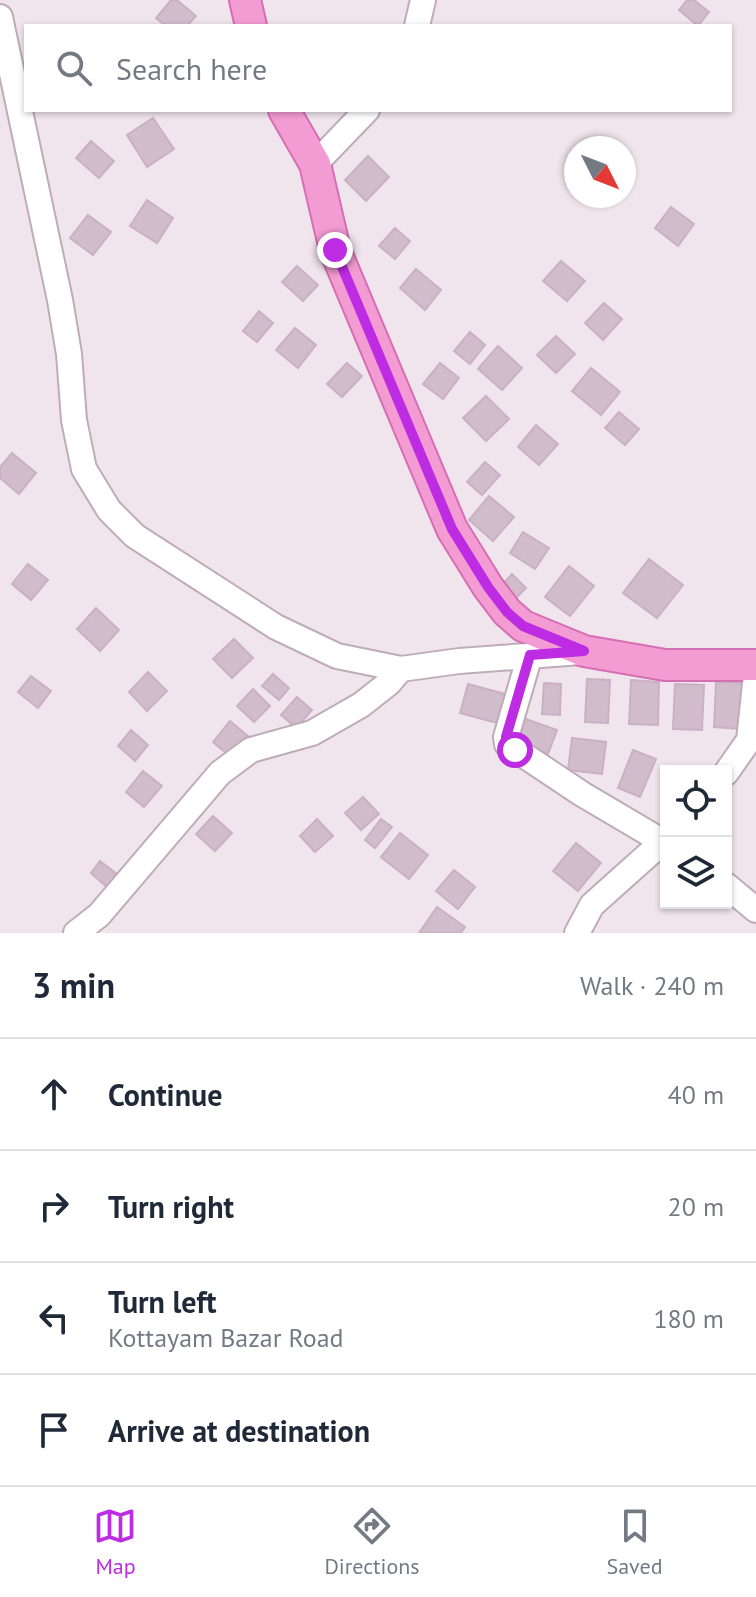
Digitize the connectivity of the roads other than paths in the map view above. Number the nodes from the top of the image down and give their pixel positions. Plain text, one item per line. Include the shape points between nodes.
1 (245, 0) edge
2 (423, 0) edge
3 (0, 17) edge
4 (251, 24) edge
5 (417, 24) edge
6 (285, 112) edge
7 (365, 112) edge
8 (315, 164) junction
9 (584, 651) junction
10 (530, 655) junction
11 (756, 665) edge
12 (401, 669) junction
13 (756, 675) edge
14 (732, 765) edge
15 (660, 840) edge
16 (660, 845) edge
17 (732, 890) edge
18 (756, 910) edge
19 (76, 933) edge
20 (577, 933) edge

1 - 4 main road
2 - 5 street
3 - 12 street via 60,300 74,420 84,469 95,490 135,536 276,627 337,656
6 - 8 main road
7 - 8 street
8 - 9 main road via 335,250 452,529 507,612 523,626
9 - 10 street
9 - 11 main road via 665,665
10 - 12 street
10 - 15 street via 507,744
12 - 19 street via 361,705 312,733 251,750 220,773 99,915
13 - 14 street via 749,740
16 - 20 street via 592,905
17 - 18 street

